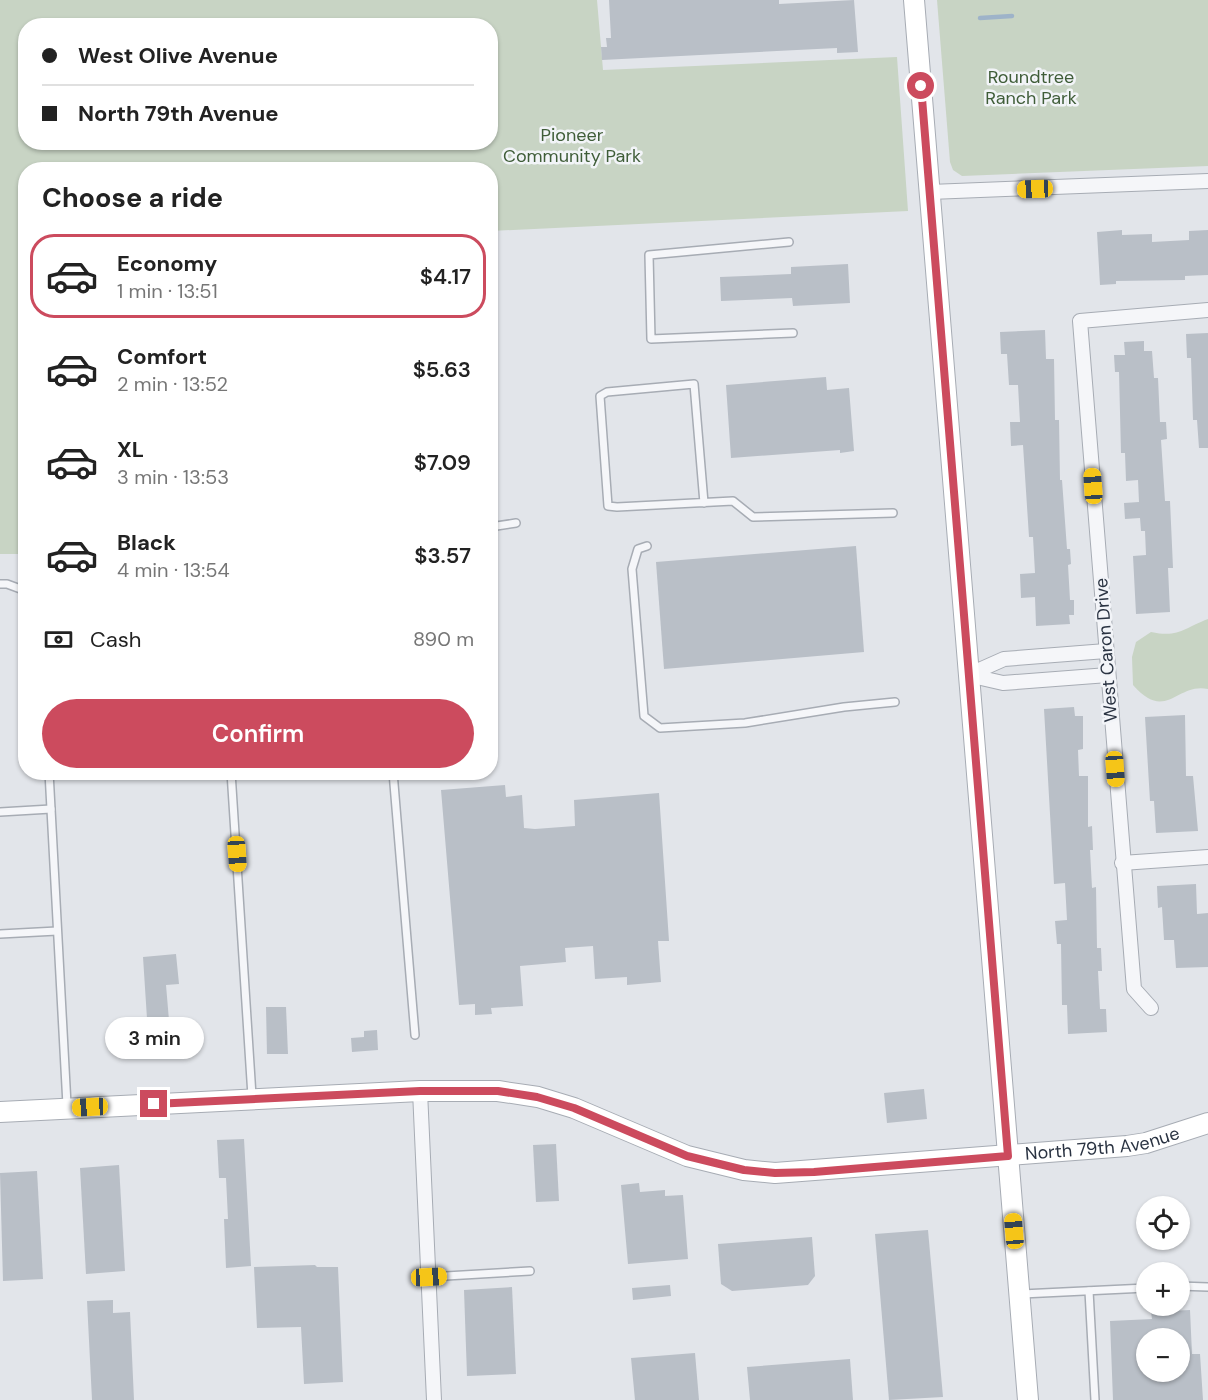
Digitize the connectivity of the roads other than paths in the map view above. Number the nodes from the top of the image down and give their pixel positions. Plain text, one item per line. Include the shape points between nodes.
1 (914, 0) edge
2 (1208, 181) edge
3 (930, 192) junction
4 (789, 242) dead end
5 (1208, 310) edge
6 (793, 333) dead end
7 (704, 502) junction
8 (893, 513) dead end
9 (516, 524) dead end
10 (498, 526) edge
11 (647, 546) dead end
12 (0, 584) edge
13 (18, 588) edge
14 (1106, 651) junction
15 (968, 675) junction
16 (1108, 675) junction
17 (895, 702) dead end
18 (49, 780) edge
19 (232, 780) edge
20 (394, 780) edge
21 (51, 809) junction
22 (0, 812) edge
23 (1208, 857) edge
24 (1122, 863) junction
25 (57, 931) junction
26 (0, 934) edge
27 (1151, 1008) dead end
28 (415, 1035) dead end
29 (420, 1091) junction
30 (253, 1100) junction
31 (67, 1108) junction
32 (0, 1112) edge
33 (1208, 1123) edge
34 (1008, 1156) junction
35 (530, 1272) dead end
36 (429, 1277) junction
37 (1190, 1286) edge
38 (1208, 1287) edge
39 (1136, 1289) edge
40 (1089, 1291) junction
41 (1019, 1295) junction
42 (434, 1400) edge
43 (1028, 1400) edge
44 (1095, 1400) edge

1 - 3 main road
2 - 3 street
3 - 15 main road
4 - 6 lane via 649,255 651,339
5 - 14 street, West Caron Drive via 1080,321
7 - 7 lane via 608,506 600,396 607,392 694,384
7 - 8 lane via 733,501 753,517
9 - 10 lane
11 - 17 lane via 638,549 632,568 644,716 651,723 660,728 745,723 844,706
12 - 13 lane
14 - 15 street via 1004,660
14 - 16 street, West Caron Drive
15 - 16 street via 1003,683
15 - 34 main road
16 - 24 street, West Caron Drive
18 - 21 lane
19 - 30 lane
20 - 28 lane
21 - 22 lane
21 - 25 lane
23 - 24 street
24 - 27 street, West Caron Drive via 1134,989
25 - 26 lane
25 - 31 lane
29 - 30 main road, North 79th Avenue
29 - 34 main road, North 79th Avenue via 481,1090 537,1097 574,1108 687,1156 744,1170 775,1173
29 - 36 street
30 - 31 main road, North 79th Avenue
31 - 32 main road, North 79th Avenue
33 - 34 main road, North 79th Avenue via 1146,1143
34 - 41 main road
35 - 36 lane
36 - 42 street
37 - 38 lane
39 - 40 lane
40 - 41 lane
40 - 44 lane
41 - 43 main road

